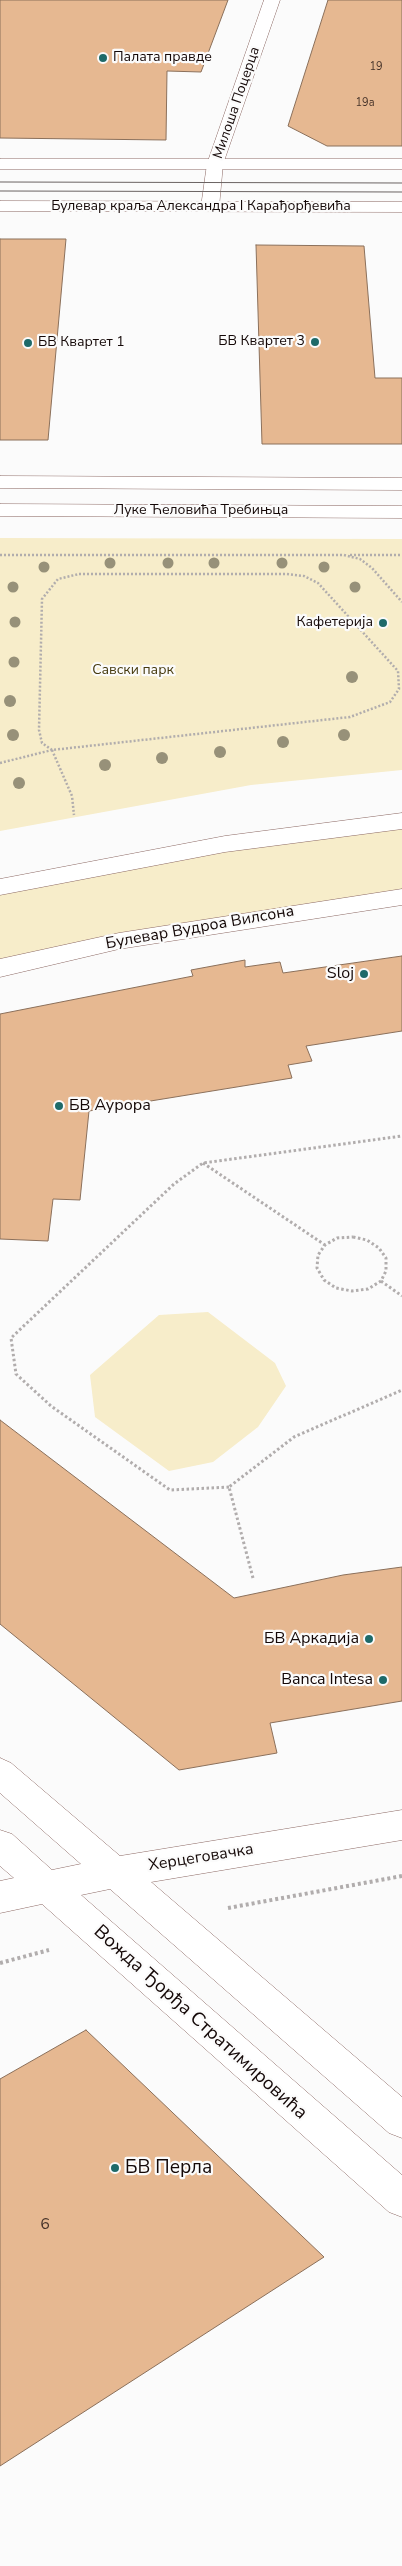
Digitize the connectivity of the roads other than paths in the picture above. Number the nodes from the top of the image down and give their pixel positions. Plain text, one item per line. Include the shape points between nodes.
1 (272, 0) edge
2 (0, 164) edge
3 (215, 164) junction
4 (402, 164) edge
5 (0, 206) edge
6 (210, 207) junction
7 (402, 207) edge
8 (0, 482) edge
9 (402, 484) edge
10 (0, 510) edge
11 (402, 512) edge
12 (402, 820) edge
13 (0, 887) edge
14 (402, 897) edge
15 (0, 968) edge
16 (0, 1773) edge
17 (402, 1824) edge
18 (0, 1845) edge
19 (115, 1872) junction
20 (46, 1886) junction
21 (0, 1897) edge
22 (402, 2120) edge
23 (402, 2199) edge

1 - 3 street, Милоша Поцерца
2 - 3 street
3 - 4 street
3 - 6 street, Милоша Поцерца
5 - 6 street, Булевар краља Александра I Карађорђевића
6 - 7 street, Булевар краља Александра I Карађорђевића
8 - 9 street, Луке Ћеловића Требињца
10 - 11 street, Луке Ћеловића Требињца
12 - 13 street via 225,844
14 - 15 street, Булевар Вудроа Вилсона via 119,941
16 - 19 street
17 - 19 street, Херцеговачка
18 - 20 street, Вожда Ђорђа Стратимировића
19 - 20 street, Херцеговачка
19 - 22 street
20 - 21 street, Херцеговачка
20 - 23 street, Вожда Ђорђа Стратимировића

